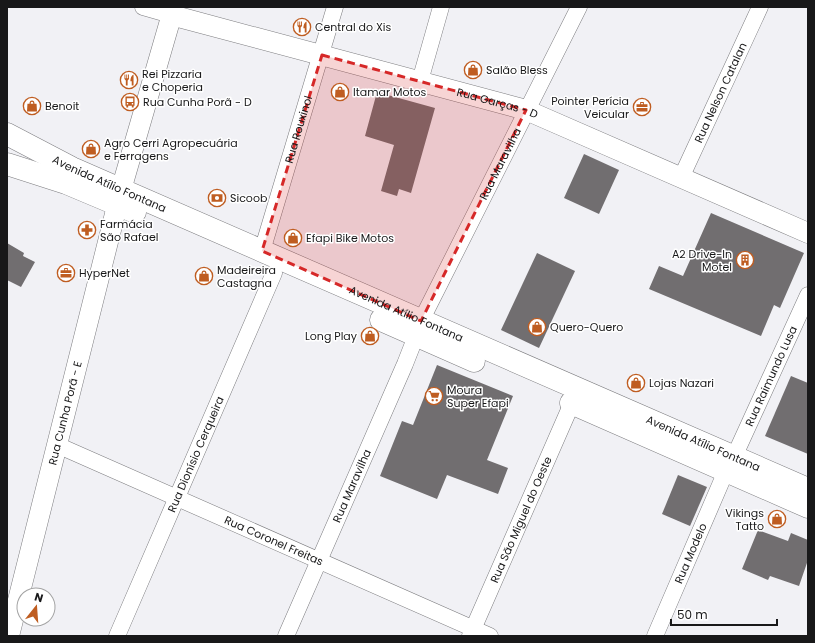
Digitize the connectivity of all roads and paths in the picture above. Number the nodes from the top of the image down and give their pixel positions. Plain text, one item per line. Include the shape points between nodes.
1 (143, 7) edge
2 (335, 7) edge
3 (441, 7) edge
4 (566, 7) edge
5 (579, 7) edge
6 (760, 7) edge
7 (172, 11) edge
8 (556, 54) junction
9 (322, 55) junction
10 (420, 81) junction
11 (526, 110) junction
12 (7, 134) edge
13 (7, 164) edge
14 (681, 178) junction
15 (120, 197) junction
16 (808, 233) edge
17 (262, 251) junction
18 (274, 273) junction
19 (808, 294) edge
20 (418, 328) junction
21 (572, 403) junction
22 (57, 445) junction
23 (730, 464) junction
24 (808, 489) edge
25 (176, 498) junction
26 (808, 507) edge
27 (319, 561) junction
28 (472, 632) edge
29 (9, 636) edge
30 (117, 636) edge
31 (286, 636) edge
32 (490, 636) edge
33 (655, 636) edge

1 - 7 street
2 - 9 street, Rua Rouxinol
3 - 10 street
4 - 8 street
5 - 8 street, Rua Maravilha
6 - 14 street, Rua Nelson Catalan
7 - 9 street, Rua Garças - D
7 - 15 street
8 - 11 street, Rua Maravilha
9 - 10 street, Rua Garças - D
9 - 17 street, Rua Rouxinol
10 - 11 street, Rua Garças - D
11 - 14 street, Rua Garças - D
11 - 20 street, Rua Maravilha
12 - 15 main road, Avenida Atílio Fontana
13 - 15 main road, Avenida Atílio Fontana
14 - 16 street, Rua Garças - D
15 - 17 main road, Avenida Atílio Fontana
15 - 18 main road, Avenida Atílio Fontana
15 - 22 street, Rua Cunha Porã - E
17 - 20 main road, Avenida Atílio Fontana
18 - 20 main road, Avenida Atílio Fontana
18 - 25 street, Rua Dionísio Cerqueira
19 - 23 street, Rua Raimundo Lusa
20 - 21 main road, Avenida Atílio Fontana
20 - 23 main road, Avenida Atílio Fontana
20 - 27 street, Rua Maravilha via 405,364
21 - 23 main road, Avenida Atílio Fontana
21 - 28 street, Rua São Miguel do Oeste
22 - 25 street, Rua Coronel Freitas
22 - 29 street, Rua Cunha Porã - E
23 - 24 main road, Avenida Atílio Fontana
23 - 26 main road, Avenida Atílio Fontana
23 - 33 street, Rua Modelo
25 - 27 street, Rua Coronel Freitas
25 - 30 street, Rua Dionísio Cerqueira
27 - 28 street, Rua Coronel Freitas
27 - 31 street, Rua Maravilha
28 - 32 street, Rua Coronel Freitas

